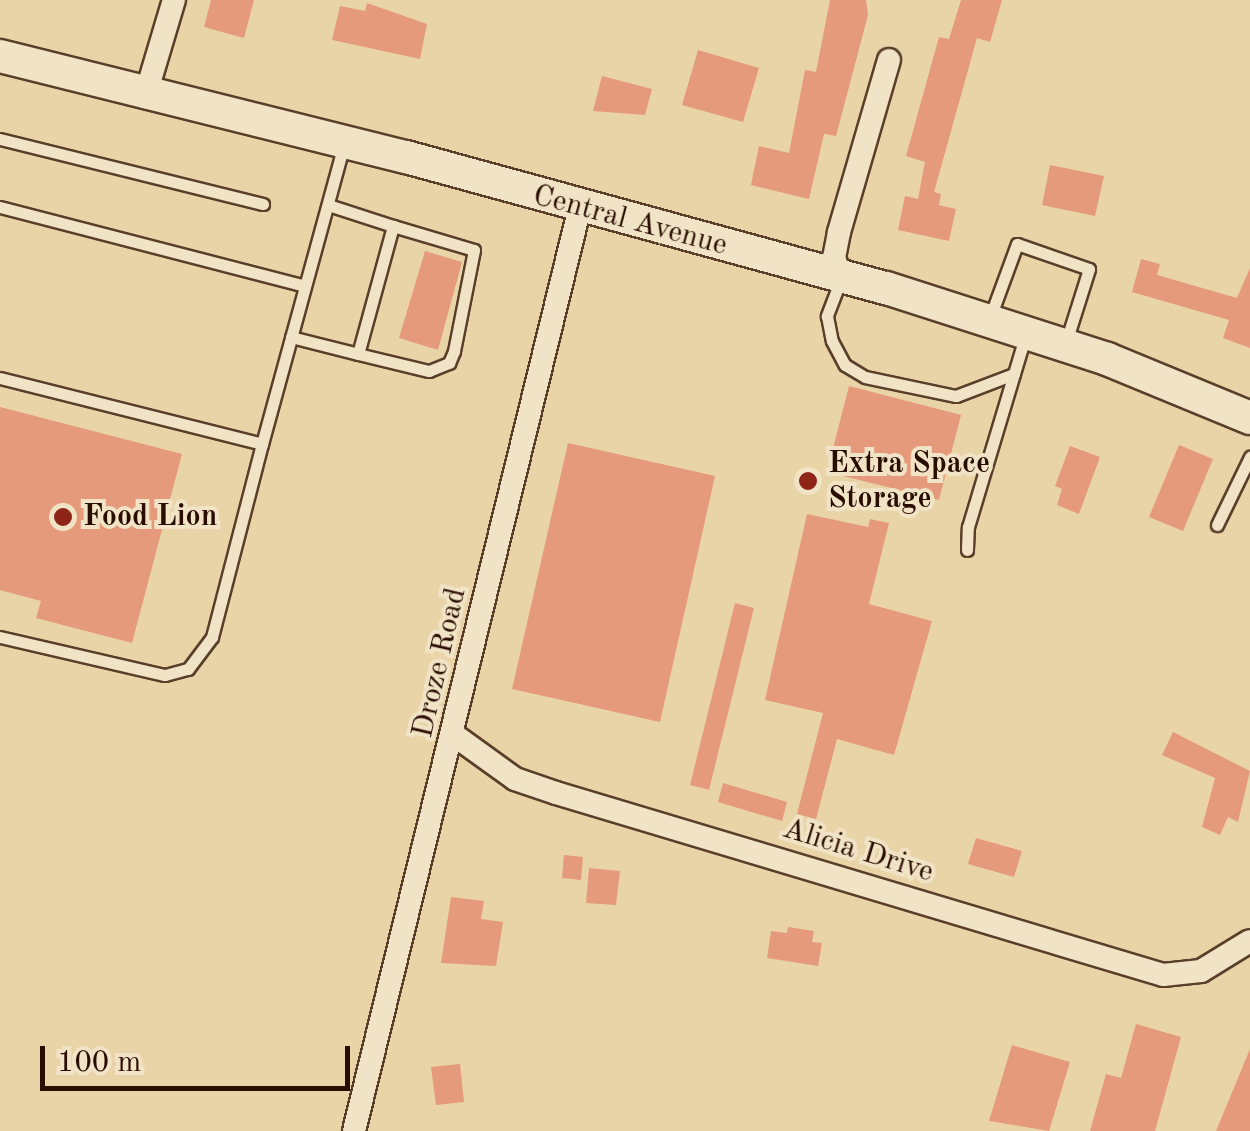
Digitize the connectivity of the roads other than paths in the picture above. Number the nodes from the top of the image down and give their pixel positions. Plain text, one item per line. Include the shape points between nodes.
1 (174, 0) edge
2 (0, 56) edge
3 (889, 60) dead end
4 (145, 97) junction
5 (0, 139) edge
6 (345, 142) junction
7 (263, 204) dead end
8 (328, 206) junction
9 (0, 207) edge
10 (580, 207) junction
11 (393, 226) junction
12 (842, 278) junction
13 (305, 286) junction
14 (989, 320) junction
15 (1026, 333) junction
16 (291, 338) junction
17 (1065, 346) junction
18 (358, 354) junction
19 (1014, 374) junction
20 (0, 378) edge
21 (1250, 418) edge
22 (262, 444) junction
23 (1250, 458) edge
24 (1217, 525) dead end
25 (967, 550) dead end
26 (0, 637) edge
27 (454, 735) junction
28 (1250, 941) edge
29 (354, 1131) edge

1 - 4 street
2 - 4 street, Central Avenue
3 - 12 street via 839,232 834,258
4 - 6 street, Central Avenue
5 - 7 lane
6 - 8 lane
6 - 10 street, Central Avenue
8 - 11 lane
8 - 13 lane
9 - 13 lane
10 - 12 street, Central Avenue
10 - 27 street, Droze Road
11 - 18 lane
11 - 18 lane via 474,250 454,352 449,363 429,371
12 - 14 street, Central Avenue
12 - 19 lane via 827,316 832,341 855,371 956,396
13 - 16 lane
14 - 15 street, Central Avenue
14 - 17 lane via 1018,244 1088,269
15 - 17 street, Central Avenue
15 - 19 lane
16 - 18 lane
16 - 22 lane
17 - 21 street, Central Avenue
19 - 25 lane
20 - 22 lane
22 - 26 lane via 212,637 188,669 165,675
23 - 24 lane
27 - 28 street, Alicia Drive via 514,778 556,794 1163,975 1201,971
27 - 29 street, Droze Road

